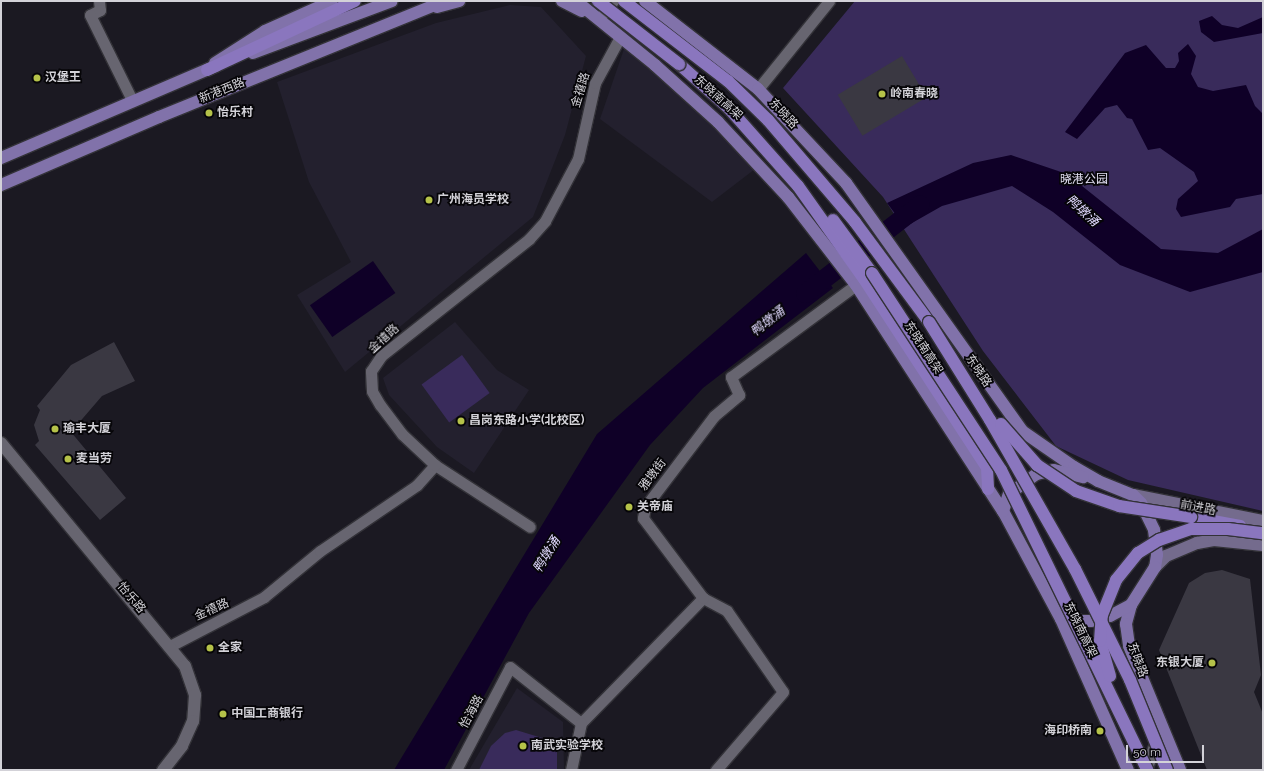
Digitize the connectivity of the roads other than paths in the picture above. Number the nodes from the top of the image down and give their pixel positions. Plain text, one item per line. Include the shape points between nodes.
1 (99, 1) edge
2 (332, 1) edge
3 (355, 1) edge
4 (392, 1) edge
5 (444, 1) edge
6 (459, 1) edge
7 (562, 1) edge
8 (576, 1) edge
9 (598, 1) edge
10 (608, 1) edge
11 (613, 1) edge
12 (624, 1) edge
13 (645, 1) edge
14 (829, 1) edge
15 (428, 9) junction
16 (599, 19) junction
17 (620, 36) junction
18 (679, 64) junction
19 (207, 70) junction
20 (758, 89) junction
21 (132, 100) junction
22 (726, 105) junction
23 (1, 158) edge
24 (1, 186) edge
25 (854, 282) junction
26 (944, 344) junction
27 (1, 443) edge
28 (435, 465) junction
29 (1098, 481) junction
30 (988, 489) junction
31 (1133, 495) junction
32 (1003, 511) junction
33 (1263, 521) edge
34 (530, 527) dead end
35 (1263, 532) edge
36 (1263, 545) edge
37 (1154, 567) junction
38 (703, 598) junction
39 (1053, 605) junction
40 (1131, 605) junction
41 (170, 646) junction
42 (581, 723) junction
43 (1162, 725) junction
44 (1130, 730) junction
45 (163, 770) edge
46 (456, 770) edge
47 (571, 770) edge
48 (716, 770) edge
49 (1128, 770) edge
50 (1146, 770) edge
51 (1167, 770) edge
52 (1180, 770) edge

1 - 21 street via 100,10 90,15
2 - 19 main road via 260,34
3 - 19 highway
4 - 19 main road, 新港西路
5 - 15 main road, 新港西路
6 - 15 main road
7 - 16 main road
8 - 16 main road
9 - 18 highway, 东晓南高架, bridge
10 - 18 highway, bridge
11 - 16 street
12 - 26 highway, 东晓南高架, bridge via 742,93 856,222
13 - 20 main road, 东晓路
14 - 20 street
15 - 24 main road, 新港西路 via 191,104
16 - 17 main road
17 - 25 main road via 718,122 820,236
17 - 28 street, 金禧路 via 594,83 578,159 545,221 528,239 381,356 371,371 372,390 380,405 402,434
18 - 22 highway, 东晓南高架
19 - 21 main road, 新港西路
20 - 29 main road, 东晓路 via 846,182 896,250 1010,418 1033,440
21 - 23 main road, 新港西路
22 - 30 highway via 811,202 921,364 987,468
22 - 44 highway, 东晓南高架, bridge via 778,155 823,207 904,318 1011,488
25 - 30 main road via 945,418
25 - 38 street, 雅墩街 via 731,377 739,395 714,416 645,506 643,518
26 - 35 highway, bridge via 1016,445 1037,466 1063,484 1090,497 1119,506
26 - 51 highway, 东晓南高架, bridge via 1075,569 1130,680
27 - 41 street, 怡乐路
28 - 34 street
28 - 41 street, 金禧路 via 417,485 320,551 264,597
29 - 31 main road, 东晓路
29 - 32 main road via 1054,470 1037,474 1009,494
30 - 32 main road
31 - 33 main road, 前进路
31 - 37 main road, 东晓路 via 1141,503 1154,530 1158,546
32 - 39 main road
35 - 44 highway, bridge via 1203,528 1170,535 1138,553 1116,580 1102,615 1100,641
36 - 37 main road via 1214,540 1197,543 1172,553
37 - 40 main road, 东晓路
38 - 42 street
38 - 48 street via 727,611 783,692
39 - 40 main road via 1081,622 1110,616
39 - 49 main road
40 - 43 main road, 东晓路 via 1126,624 1129,646
41 - 45 street, 怡乐路 via 190,679 195,708 182,746
42 - 46 street, 怡海路 via 510,667
42 - 47 street
43 - 50 street
43 - 52 main road, 东晓路
44 - 50 highway, 东晓南高架, bridge

